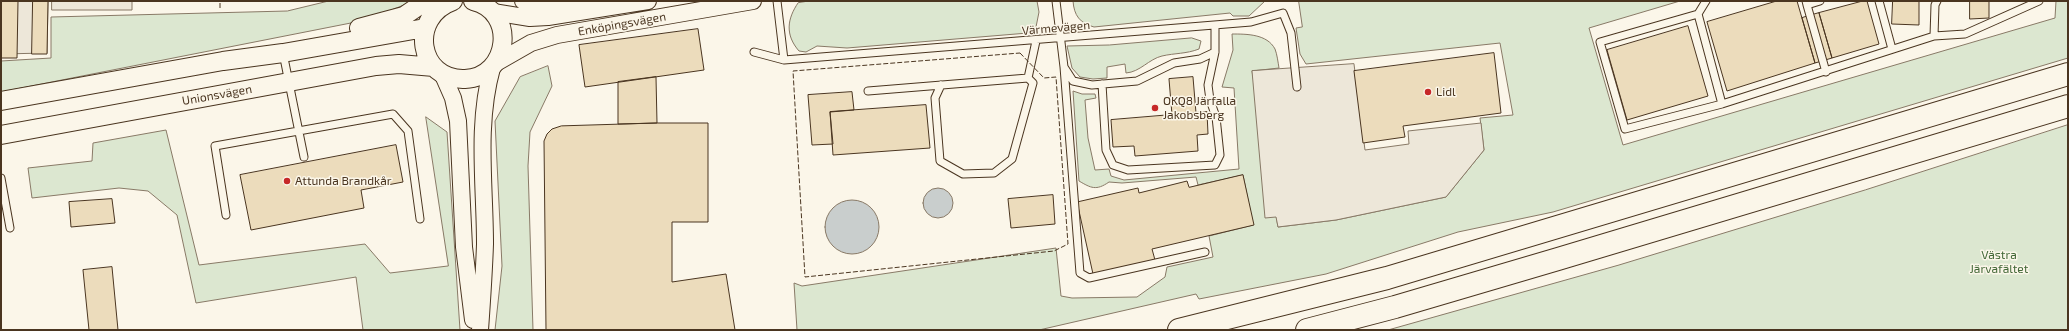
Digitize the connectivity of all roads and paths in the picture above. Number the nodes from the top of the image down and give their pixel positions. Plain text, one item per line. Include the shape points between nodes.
1 (426, 1) edge
2 (523, 1) edge
3 (595, 1) edge
4 (648, 1) edge
5 (753, 1) edge
6 (777, 1) edge
7 (1056, 1) edge
8 (1706, 1) edge
9 (1820, 1) edge
10 (1880, 1) edge
11 (1937, 1) edge
12 (2039, 1) edge
13 (448, 2) edge
14 (1806, 3) edge
15 (485, 6) edge
16 (1698, 14) junction
17 (1215, 25) junction
18 (425, 28) junction
19 (1934, 36) junction
20 (1061, 38) junction
21 (1036, 41) junction
22 (282, 49) junction
23 (1892, 49) junction
24 (754, 52) dead end
25 (1215, 52) junction
26 (784, 60) junction
27 (494, 65) junction
28 (1064, 67) junction
29 (438, 70) junction
30 (1826, 72) junction
31 (2068, 74) edge
32 (1028, 78) junction
33 (288, 82) junction
34 (1102, 84) junction
35 (941, 85) junction
36 (1297, 87) dead end
37 (868, 91) dead end
38 (1, 101) edge
39 (1722, 104) junction
40 (2068, 106) edge
41 (298, 131) junction
42 (1, 135) edge
43 (304, 157) dead end
44 (1, 178) edge
45 (226, 215) dead end
46 (420, 219) dead end
47 (10, 228) dead end
48 (1205, 252) dead end
49 (475, 330) edge
50 (480, 330) edge
51 (1179, 330) edge
52 (1308, 330) edge

1 - 22 main road via 404,16
2 - 3 street via 548,4
4 - 15 street, Enköpingsvägen via 530,18
5 - 27 street, Enköpingsvägen via 557,35 531,43
6 - 26 lane
7 - 20 lane
8 - 16 lane
9 - 14 lane
10 - 23 lane
11 - 19 lane
12 - 19 lane via 1965,34
13 - 18 main road via 433,14
14 - 30 lane
15 - 27 main road via 498,20 504,37 500,55
16 - 39 lane
16 - 39 lane via 1600,42 1625,129
17 - 20 lane, Värmevägen
17 - 25 lane
17 - 36 lane, Värmevägen via 1252,22 1283,13 1292,34
18 - 22 main road
18 - 29 main road via 426,52
19 - 23 lane
20 - 21 lane, Värmevägen
20 - 28 lane
21 - 26 lane, Värmevägen
21 - 32 lane
22 - 33 lane
22 - 38 main road
23 - 30 lane
24 - 26 lane, Värmevägen
25 - 34 lane via 1200,59 1174,63 1137,82
25 - 34 lane via 1208,85 1216,117 1220,155 1215,165 1208,167 1128,170 1113,165 1106,150
27 - 29 main road, Unionsvägen via 482,75 466,79 453,78
27 - 50 street via 487,86 482,120 485,245
28 - 34 lane via 1072,81
28 - 48 lane via 1080,273 1088,278
29 - 33 main road, Unionsvägen via 399,64
29 - 49 street via 453,98 458,121 464,247
30 - 39 lane
31 - 51 highway via 1387,278
32 - 35 lane
32 - 35 lane via 1033,83 1012,159 994,173 963,174 940,161 935,98
33 - 41 lane
33 - 42 main road, Unionsvägen
35 - 37 lane
40 - 52 highway via 1521,270
41 - 43 lane
41 - 45 lane via 215,146
41 - 46 lane via 393,114 408,131
44 - 47 lane

